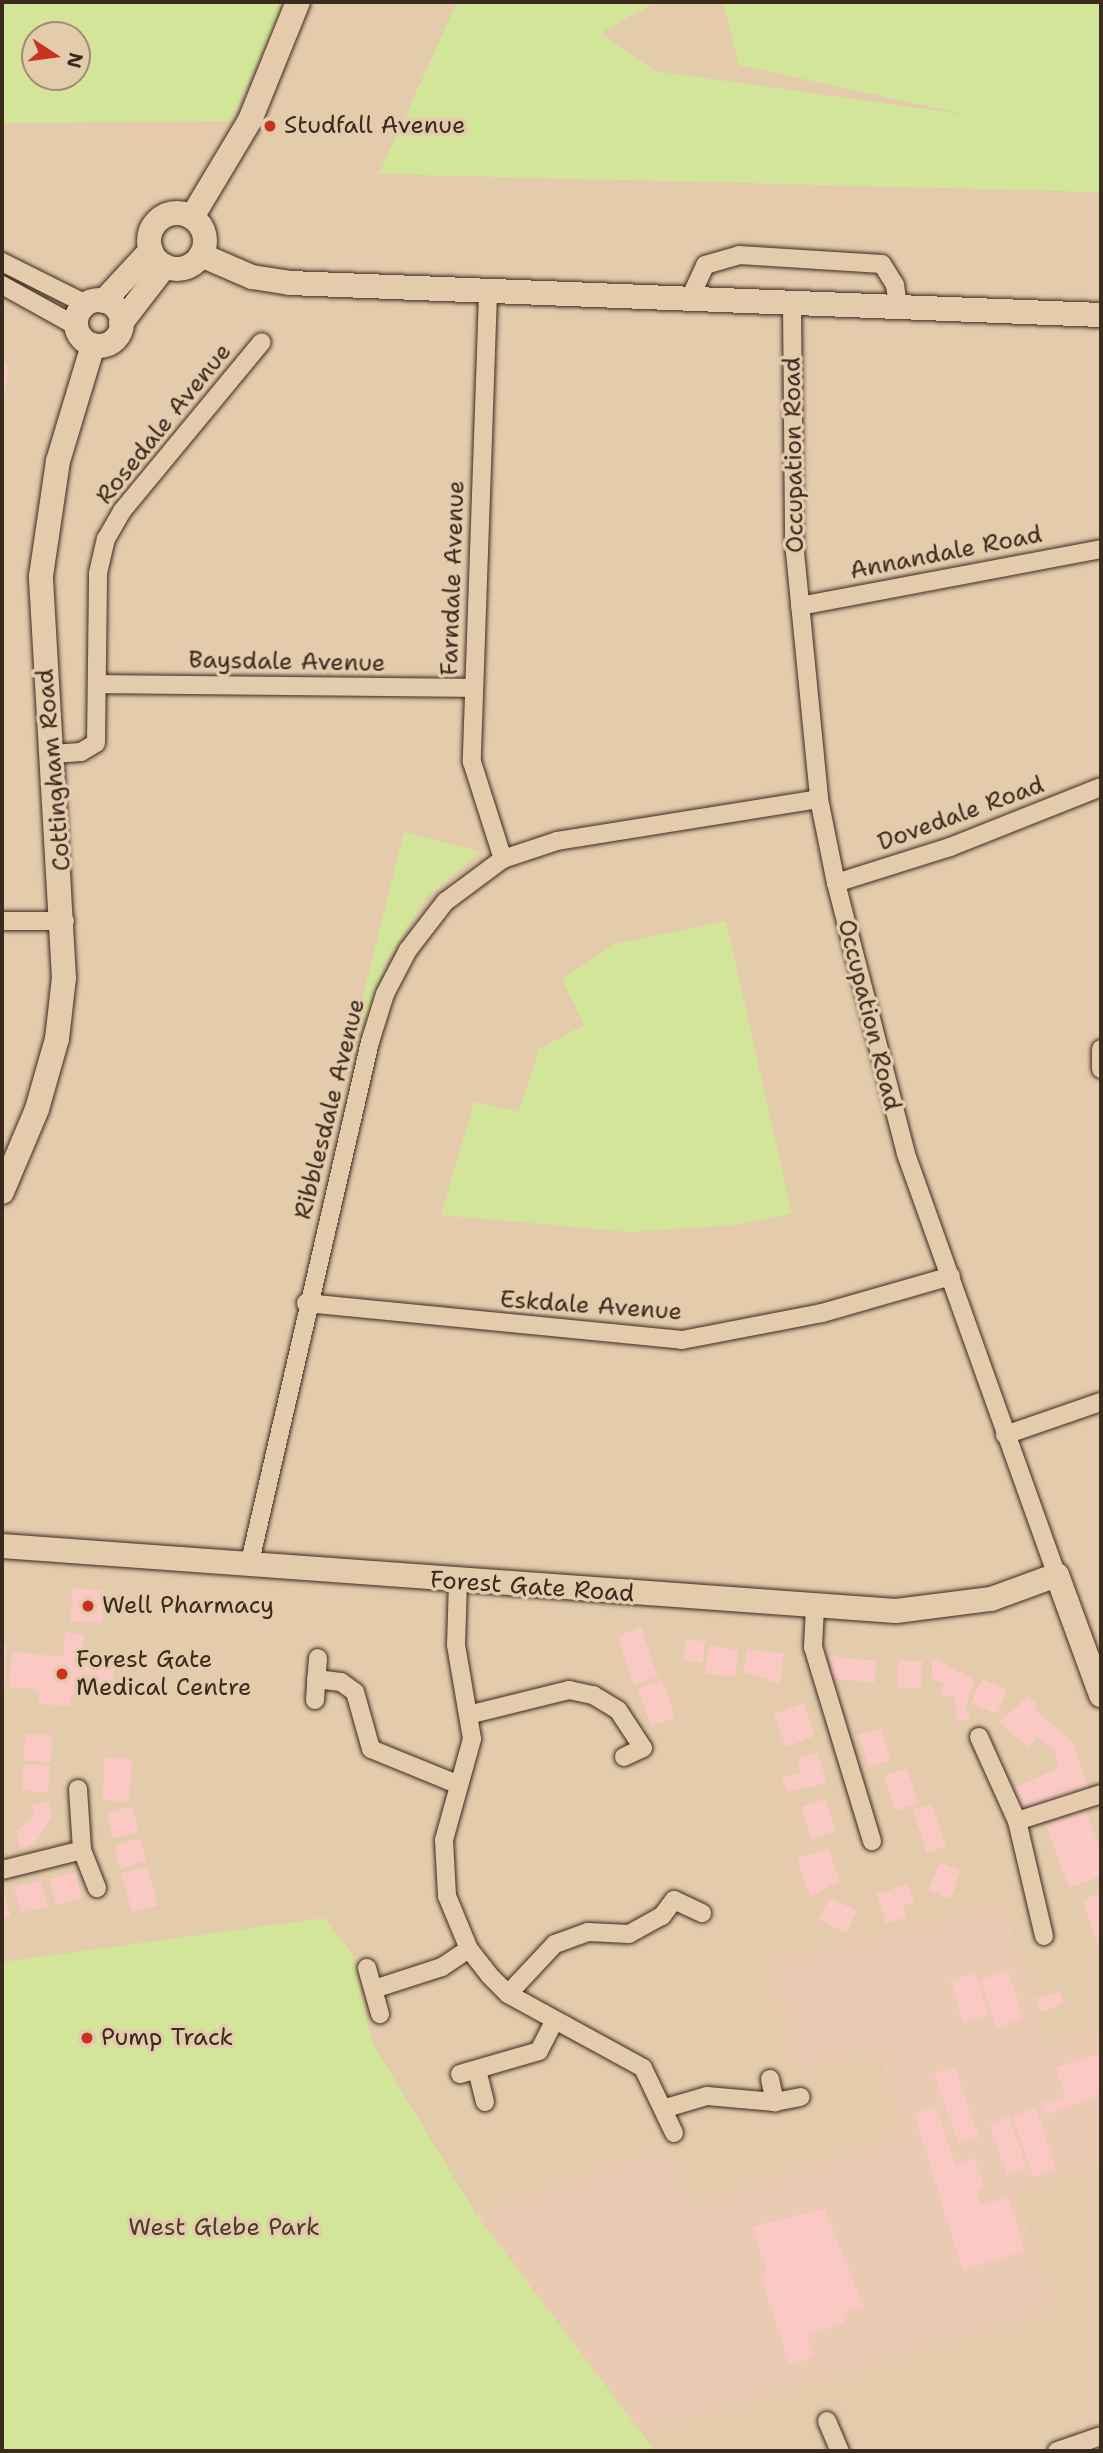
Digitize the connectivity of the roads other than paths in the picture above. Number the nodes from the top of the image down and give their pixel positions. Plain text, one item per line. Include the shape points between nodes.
1 (298, 2) edge
2 (192, 217) junction
3 (201, 255) junction
4 (158, 258) junction
5 (2, 262) edge
6 (2, 285) edge
7 (488, 294) junction
8 (689, 300) junction
9 (792, 303) junction
10 (898, 307) junction
11 (89, 310) junction
12 (1101, 315) edge
13 (121, 323) junction
14 (262, 342) dead end
15 (93, 345) junction
16 (1101, 549) edge
17 (800, 606) junction
18 (100, 684) junction
19 (473, 688) junction
20 (53, 754) junction
21 (1101, 787) edge
22 (819, 799) junction
23 (503, 859) junction
24 (836, 883) junction
25 (2, 921) edge
26 (65, 921) junction
27 (1101, 1049) edge
28 (1101, 1069) edge
29 (2, 1192) edge
30 (951, 1276) junction
31 (306, 1303) junction
32 (1101, 1402) edge
33 (1005, 1435) junction
34 (2, 1546) edge
35 (249, 1566) junction
36 (1058, 1575) junction
37 (458, 1582) junction
38 (815, 1608) junction
39 (318, 1658) dead end
40 (316, 1679) junction
41 (1101, 1695) edge
42 (315, 1700) dead end
43 (472, 1713) junction
44 (979, 1737) dead end
45 (624, 1757) dead end
46 (459, 1786) junction
47 (78, 1788) dead end
48 (1101, 1794) edge
49 (1017, 1821) junction
50 (872, 1840) dead end
51 (82, 1850) junction
52 (2, 1870) edge
53 (97, 1888) dead end
54 (702, 1913) dead end
55 (1044, 1936) dead end
56 (469, 1949) junction
57 (367, 1968) dead end
58 (374, 1989) junction
59 (508, 1994) junction
60 (380, 2014) dead end
61 (554, 2021) junction
62 (770, 2079) dead end
63 (801, 2097) dead end
64 (485, 2102) dead end
65 (775, 2102) junction
66 (666, 2108) junction
67 (674, 2133) dead end
68 (827, 2421) dead end
69 (1101, 2436) edge
70 (840, 2451) edge
71 (1057, 2451) edge

1 - 2 street via 250,120
2 - 3 street via 203,230
2 - 4 street via 176,213 160,219 151,233
3 - 4 street via 181,268
3 - 7 street via 252,277 290,283
4 - 11 street
4 - 13 street
5 - 11 street
6 - 11 street
7 - 8 street
7 - 19 street, Farndale Avenue
8 - 9 street
8 - 10 street via 705,265 740,255 882,264 895,285
9 - 10 street
9 - 17 street, Occupation Road
10 - 12 street
11 - 13 street via 117,309
11 - 15 street
13 - 15 street via 112,341
14 - 18 street, Rosedale Avenue via 122,511 106,539 98,573
15 - 20 street, Cottingham Road via 58,461 41,576
16 - 17 street, Annandale Road
17 - 22 street, Occupation Road
18 - 19 street, Baysdale Avenue
18 - 20 street, Rosedale Avenue via 96,743 81,752
19 - 23 street, Farndale Avenue via 472,762
20 - 26 street, Cottingham Road
21 - 24 street, Dovedale Road via 950,848
22 - 23 street, Ribblesdale Avenue via 557,841
22 - 24 street, Occupation Road
23 - 31 street, Ribblesdale Avenue via 445,902 387,987
24 - 30 street, Occupation Road via 873,1043
25 - 26 street
26 - 29 street, Cottingham Road via 57,1039 37,1109
27 - 28 street
30 - 31 street, Eskdale Avenue via 822,1314 682,1340
30 - 33 street, Occupation Road
31 - 35 street, Ribblesdale Avenue
32 - 33 street
33 - 36 street, Occupation Road
34 - 35 street, Forest Gate Road
35 - 37 street, Forest Gate Road
36 - 38 street, Forest Gate Road via 948,1608
36 - 41 street, Occupation Road
37 - 38 street, Forest Gate Road
37 - 43 street via 456,1645
38 - 50 street via 813,1647
39 - 40 street
40 - 42 street
40 - 46 street via 341,1682 355,1692 372,1749
43 - 45 street via 569,1690 593,1695 618,1710 643,1748
43 - 46 street
44 - 49 street
46 - 56 street via 444,1840 447,1896
47 - 51 street
48 - 49 street
49 - 55 street
51 - 52 street
51 - 53 street
54 - 59 street via 674,1900 662,1916 629,1934 588,1932 555,1944
56 - 58 street via 442,1968
56 - 59 street
57 - 58 street
58 - 60 street
59 - 61 street
61 - 64 street via 539,2052 468,2072
61 - 66 street via 643,2068
62 - 65 street
63 - 65 street
65 - 66 street via 707,2096
66 - 67 street
68 - 70 street
69 - 71 street

